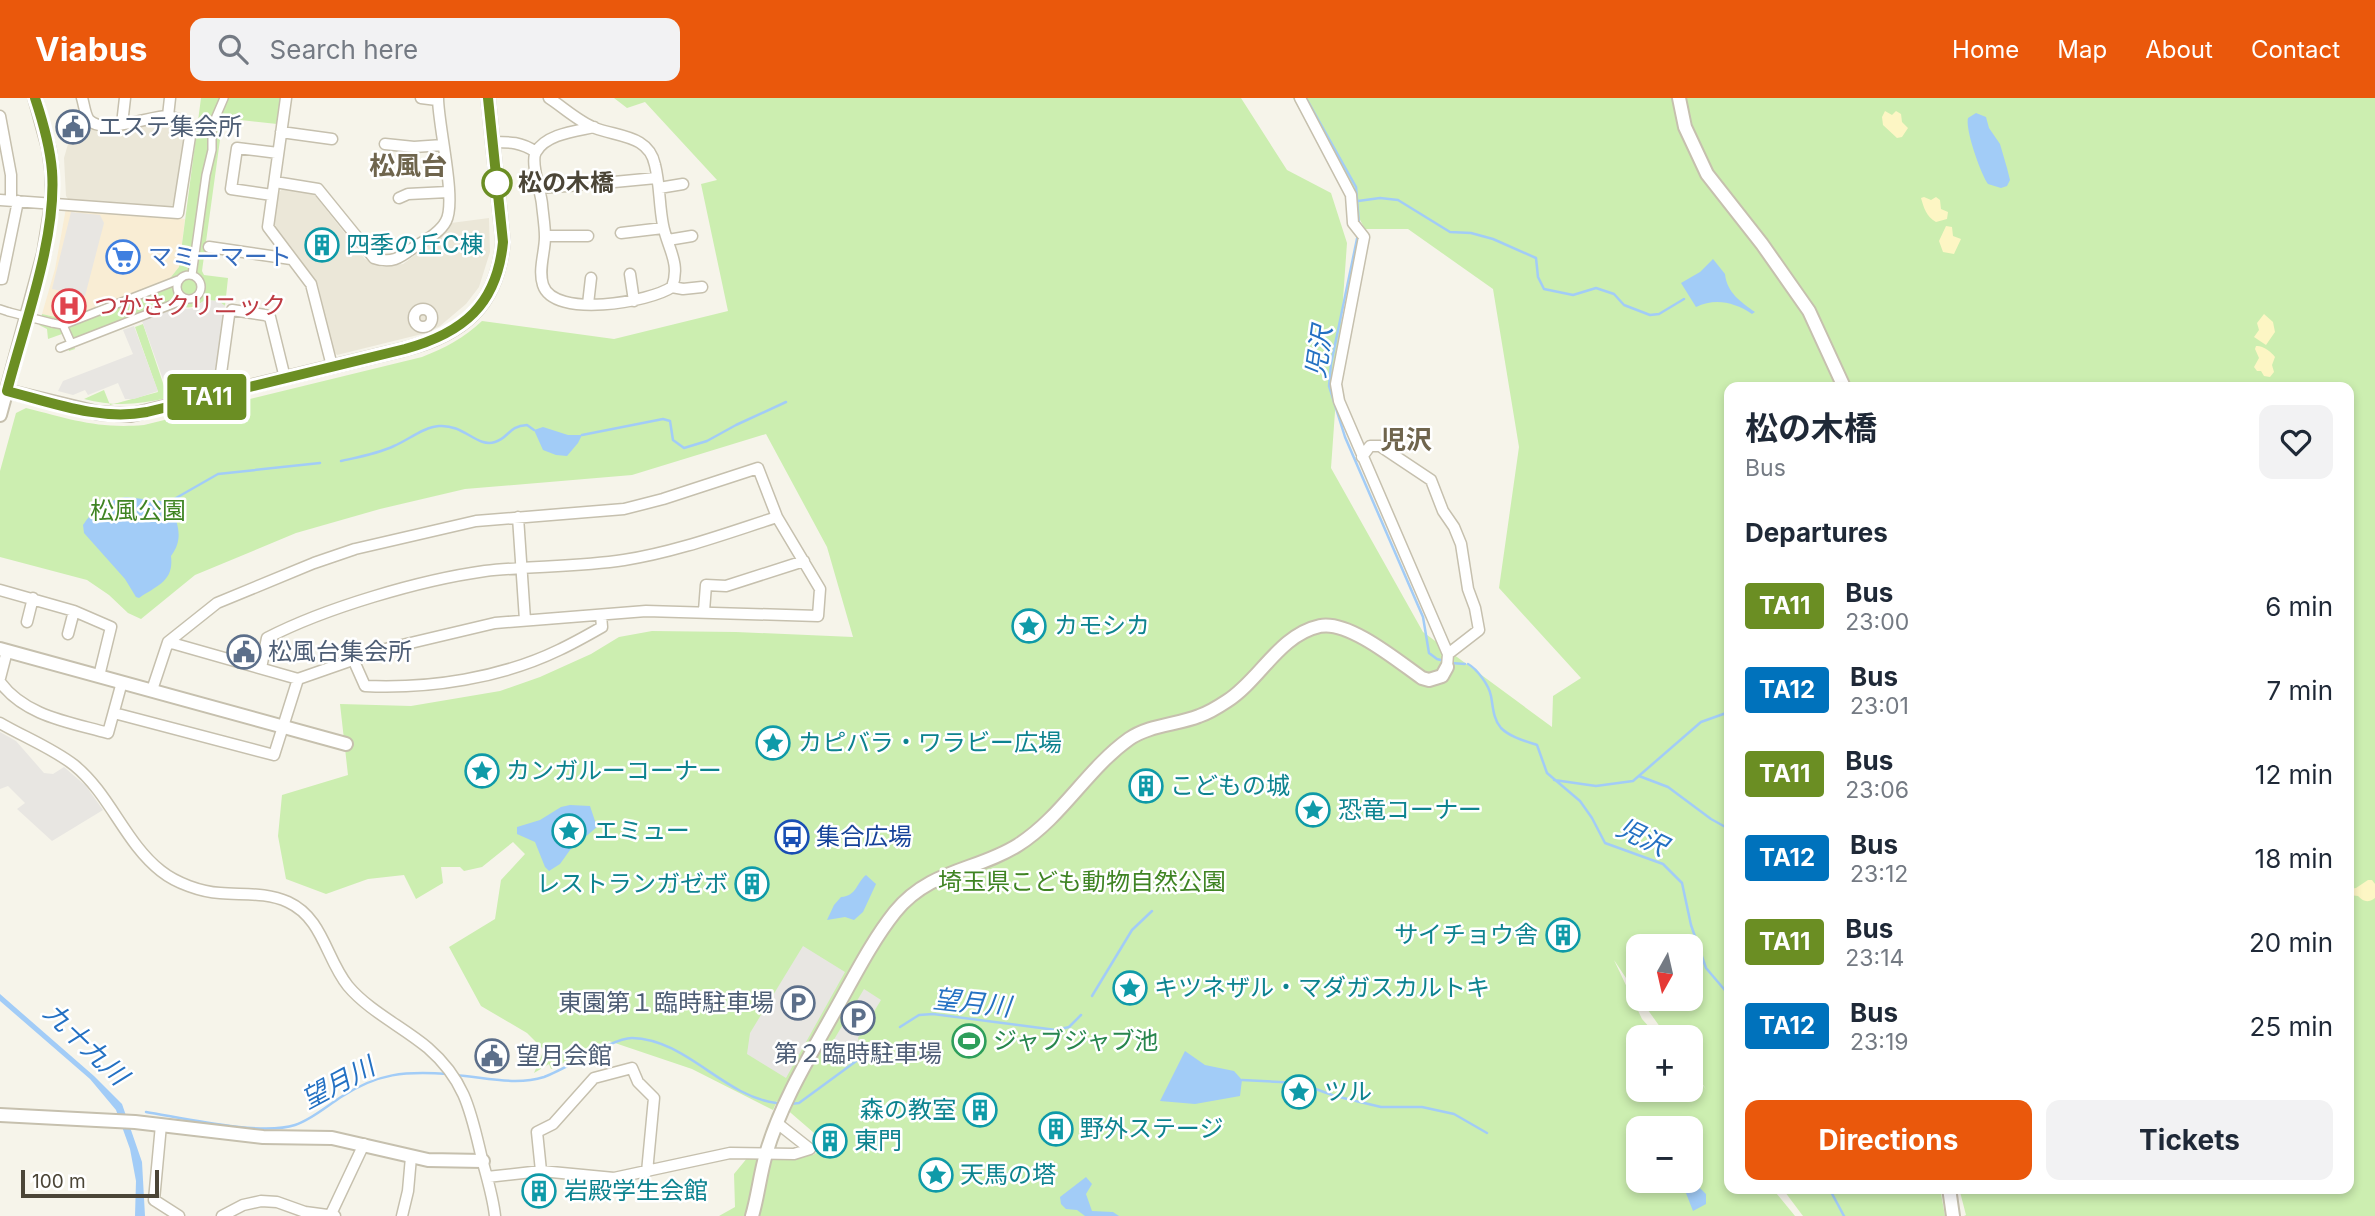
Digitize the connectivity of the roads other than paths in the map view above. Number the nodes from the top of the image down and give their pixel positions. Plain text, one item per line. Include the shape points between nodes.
1 (35, 98) edge
2 (82, 98) edge
3 (125, 98) edge
4 (170, 98) edge
5 (223, 98) edge
6 (286, 98) edge
7 (421, 98) edge
8 (488, 98) edge
9 (549, 98) edge
10 (1300, 98) edge
11 (1679, 98) edge
12 (438, 99) edge
13 (0, 116) edge
14 (168, 116) junction
15 (122, 124) junction
16 (594, 127) junction
17 (281, 132) junction
18 (332, 139) dead end
19 (493, 142) junction
20 (385, 145) dead end
21 (443, 145) junction
22 (4, 148) edge
23 (536, 152) junction
24 (278, 153) junction
25 (275, 182) junction
26 (614, 182) dead end
27 (657, 183) junction
28 (682, 184) dead end
29 (580, 185) dead end
30 (541, 188) junction
31 (448, 192) junction
32 (272, 195) junction
33 (399, 198) dead end
34 (0, 200) edge
35 (15, 200) junction
36 (52, 203) junction
37 (663, 228) junction
38 (621, 233) dead end
39 (545, 236) junction
40 (588, 236) dead end
41 (692, 236) dead end
42 (668, 240) junction
43 (209, 247) dead end
44 (291, 259) junction
45 (630, 274) dead end
46 (192, 275) junction
47 (591, 278) dead end
48 (0, 279) edge
49 (178, 280) junction
50 (672, 287) junction
51 (702, 287) dead end
52 (186, 299) junction
53 (634, 301) junction
54 (588, 304) junction
55 (0, 310) edge
56 (63, 326) junction
57 (426, 327) dead end
58 (433, 342) junction
59 (71, 343) junction
60 (60, 348) dead end
61 (332, 366) junction
62 (285, 379) junction
63 (1842, 382) edge
64 (7, 391) junction
65 (218, 395) junction
66 (0, 415) edge
67 (1362, 457) junction
68 (518, 517) junction
69 (777, 517) junction
70 (804, 561) junction
71 (522, 568) junction
72 (0, 590) edge
73 (33, 598) junction
74 (74, 611) junction
75 (704, 611) junction
76 (601, 615) junction
77 (525, 620) junction
78 (27, 622) dead end
79 (68, 634) dead end
80 (168, 642) junction
81 (4, 650) edge
82 (354, 659) junction
83 (1448, 659) junction
84 (261, 668) junction
85 (99, 676) junction
86 (298, 679) junction
87 (0, 680) edge
88 (122, 682) junction
89 (152, 690) junction
90 (114, 713) junction
91 (0, 723) edge
92 (282, 726) junction
93 (346, 744) dead end
94 (0, 1115) edge
95 (777, 1123) junction
96 (161, 1125) junction
97 (364, 1144) junction
98 (766, 1154) junction
99 (411, 1157) junction
100 (483, 1161) junction
101 (541, 1171) junction
102 (647, 1171) junction
103 (487, 1177) junction
104 (1950, 1194) edge
105 (333, 1215) edge
106 (179, 1216) edge
107 (222, 1216) edge
108 (402, 1216) edge
109 (495, 1216) edge
110 (752, 1216) edge
111 (1953, 1216) edge

1 - 36 street via 49,149
2 - 15 street via 90,121
3 - 15 street
4 - 14 street
5 - 46 street via 212,126
6 - 17 street
7 - 12 street
8 - 19 street
9 - 16 street
10 - 67 street via 1351,195 1353,223 1364,237 1336,384
11 - 63 street via 1685,127 1707,174 1809,312
12 - 21 street
13 - 22 street
14 - 15 street
14 - 36 street via 183,120 191,130 178,213
16 - 23 street via 547,141
16 - 27 street via 643,145 655,164
17 - 18 street
17 - 24 street
19 - 23 street via 526,145
19 - 58 street via 503,242 498,270 479,309
20 - 21 street
21 - 31 street
22 - 35 street
23 - 30 street via 535,176
24 - 25 street
24 - 32 street via 237,148 232,179 231,189
25 - 31 street via 318,189 366,250 383,261 398,259 440,230 449,212
25 - 32 street
26 - 27 street
27 - 28 street
27 - 37 street
29 - 30 street
30 - 39 street
31 - 33 street
32 - 44 street via 268,227
34 - 35 street
35 - 36 street
35 - 48 street
36 - 64 street via 45,250
37 - 38 street
37 - 42 street
39 - 40 street
39 - 54 street via 543,287 551,296
41 - 42 street
42 - 50 street via 677,267
43 - 44 street
44 - 61 street via 313,289
45 - 53 street
46 - 49 street
46 - 52 street via 201,290
47 - 54 street
49 - 52 street via 177,289
49 - 56 street
50 - 51 street
50 - 53 street
52 - 59 street
53 - 54 street
55 - 56 street, bridge
56 - 59 street
57 - 58 street
58 - 61 street
59 - 60 street
61 - 62 street
62 - 65 street
62 - 65 street via 270,317 232,310
64 - 65 street via 118,416
64 - 66 street
67 - 83 street
67 - 83 street via 1370,446 1380,446 1431,480 1454,527 1479,630
68 - 69 street via 624,509 758,468
68 - 71 street
68 - 80 street via 447,526 314,563 217,603
69 - 70 street
69 - 71 street via 645,557
70 - 75 street via 726,586 706,585
70 - 75 street via 820,589 818,616
71 - 77 street
71 - 84 street via 426,584 319,617 267,638
72 - 73 street
73 - 74 street
73 - 78 street
74 - 79 street
74 - 85 street via 111,627
75 - 76 street
76 - 77 street
76 - 82 street via 602,627 559,650 468,678 415,686 365,686
77 - 82 street via 464,629
80 - 84 street
80 - 89 street
81 - 85 street
81 - 87 street
82 - 86 street
83 - 95 street via 1445,673 1438,679 1422,678 1353,633 1321,626 1289,641 1228,701 1199,716 1132,737 1089,775 1044,826 1017,846 930,882 896,910 812,1052
84 - 86 street
85 - 88 street
86 - 92 street
87 - 90 street via 10,696 62,720 108,733
88 - 89 street
88 - 90 street
89 - 92 street
90 - 92 street via 274,755
91 - 100 street via 75,766 162,872 188,886 218,894 269,896 303,912 321,932 348,986 449,1068 474,1119
92 - 93 street
94 - 96 street
95 - 98 street
95 - 98 street via 810,1149
96 - 97 street
96 - 106 street via 155,1200
97 - 99 street
97 - 105 street
98 - 102 street via 730,1153
98 - 110 street
99 - 100 street
99 - 108 street
100 - 103 street
101 - 102 street via 614,1178
101 - 102 street via 537,1132 553,1124 594,1079 632,1068 654,1098
101 - 103 street
103 - 109 street
104 - 111 street
105 - 107 street via 261,1201

